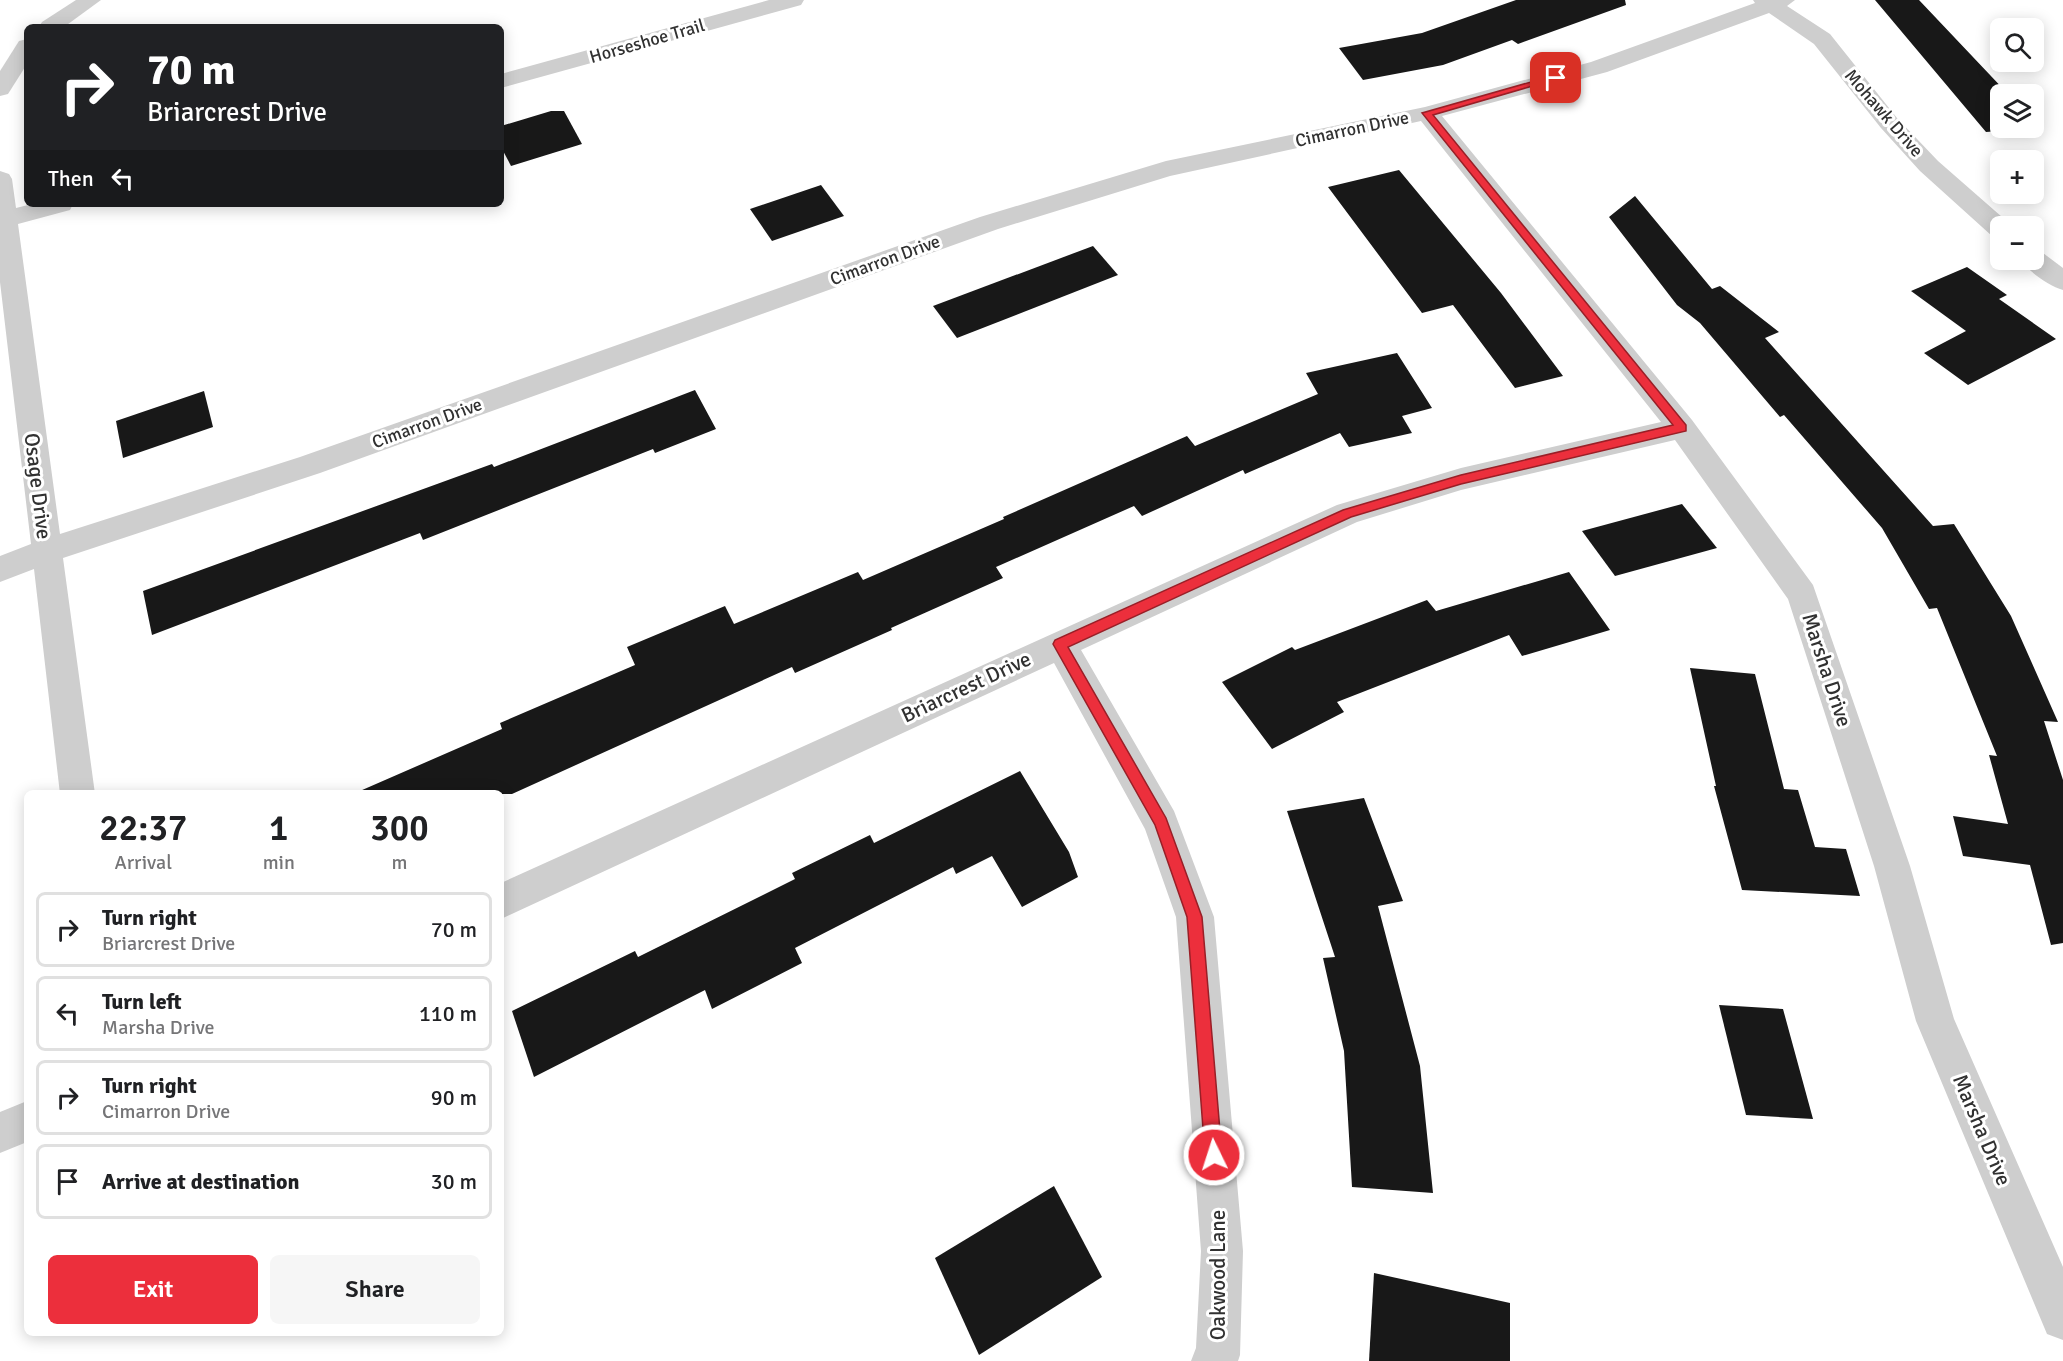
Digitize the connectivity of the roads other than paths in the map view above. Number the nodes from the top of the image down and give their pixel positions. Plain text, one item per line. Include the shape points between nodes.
1 (90, 0) edge
2 (794, 0) edge
3 (1773, 2) edge
4 (54, 24) edge
5 (24, 51) edge
6 (504, 80) edge
7 (0, 89) edge
8 (1427, 113) junction
9 (0, 178) edge
10 (50, 207) edge
11 (2, 220) edge
12 (1990, 220) edge
13 (2044, 267) edge
14 (2063, 281) edge
15 (1682, 428) junction
16 (46, 551) junction
17 (0, 568) edge
18 (1060, 644) junction
19 (77, 790) edge
20 (504, 900) edge
21 (24, 1121) edge
22 (0, 1133) edge
23 (2063, 1318) edge
24 (1213, 1361) edge

1 - 4 street
2 - 6 street, Horseshoe Trail
3 - 8 street, Cimarron Drive via 1599,67
3 - 12 street, Mohawk Drive via 1822,39 1897,132
5 - 7 street
8 - 15 street, Marsha Drive
8 - 16 street, Cimarron Drive via 1166,169 989,223 310,465
9 - 11 street, Osage Drive
10 - 11 street
11 - 16 street, Osage Drive
13 - 14 street
15 - 18 street, Briarcrest Drive via 1461,479 1347,513
15 - 23 street, Marsha Drive via 1802,594 1892,866 1935,1021
16 - 17 street, Cimarron Drive
16 - 19 street, Osage Drive
18 - 20 street, Briarcrest Drive
18 - 24 street, Oakwood Lane via 1161,823 1195,917 1222,1251 1218,1355
21 - 22 street

